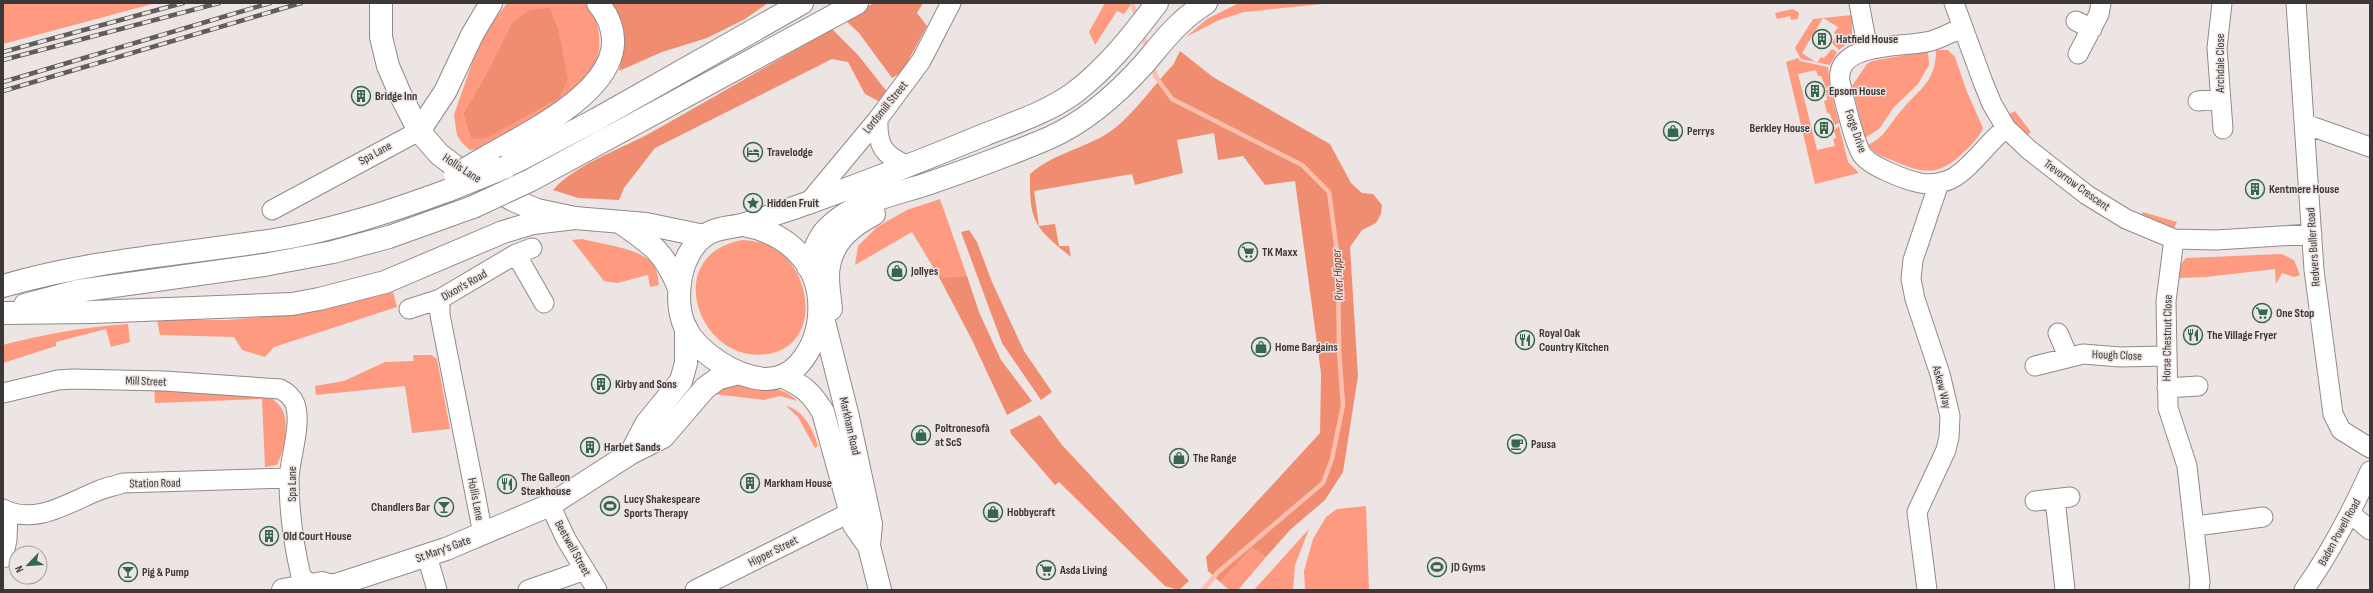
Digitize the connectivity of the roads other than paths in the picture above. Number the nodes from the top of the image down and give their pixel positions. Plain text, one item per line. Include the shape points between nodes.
1 (381, 3) edge
2 (491, 3) edge
3 (598, 3) edge
4 (802, 3) edge
5 (857, 3) edge
6 (951, 3) edge
7 (1206, 3) edge
8 (1859, 3) edge
9 (1954, 3) edge
10 (2101, 3) edge
11 (2222, 3) edge
12 (2296, 3) edge
13 (1152, 10) edge
14 (1962, 28) junction
15 (1868, 50) junction
16 (2078, 54) dead end
17 (2219, 99) junction
18 (2198, 101) dead end
19 (878, 119) junction
20 (2305, 124) junction
21 (2006, 128) junction
22 (2223, 129) dead end
23 (419, 131) junction
24 (2370, 147) edge
25 (497, 162) junction
26 (908, 166) junction
27 (1939, 183) junction
28 (926, 184) junction
29 (808, 203) junction
30 (272, 210) dead end
31 (575, 218) junction
32 (620, 222) junction
33 (743, 225) junction
34 (2312, 234) junction
35 (704, 236) junction
36 (2174, 239) junction
37 (808, 267) junction
38 (3, 286) edge
39 (679, 288) junction
40 (440, 299) junction
41 (544, 303) dead end
42 (820, 307) junction
43 (409, 309) dead end
44 (3, 312) edge
45 (686, 328) junction
46 (2058, 333) dead end
47 (832, 350) junction
48 (2068, 356) junction
49 (2165, 356) junction
50 (2035, 366) dead end
51 (738, 373) junction
52 (782, 376) junction
53 (2198, 386) dead end
54 (2167, 388) junction
55 (3, 393) edge
56 (289, 394) joint
57 (2370, 448) edge
58 (631, 453) junction
59 (2370, 471) edge
60 (289, 478) junction
61 (2035, 501) dead end
62 (550, 505) junction
63 (6, 510) edge
64 (851, 512) junction
65 (2351, 514) junction
66 (2263, 517) dead end
67 (2196, 526) junction
68 (2370, 530) edge
69 (483, 534) junction
70 (869, 546) junction
71 (427, 556) junction
72 (3, 558) edge
73 (585, 570) junction
74 (307, 587) edge
75 (437, 590) edge
76 (528, 590) edge
77 (597, 590) edge
78 (695, 590) edge
79 (880, 590) edge
80 (1927, 590) edge
81 (2065, 590) edge
82 (2199, 590) edge
83 (2304, 590) edge

1 - 23 main road, Hollis Lane via 381,37 388,66
2 - 23 main road via 472,35 445,92
3 - 25 main road via 611,25 610,61 587,92
4 - 25 main road via 597,119
5 - 44 main road, bridge via 530,180 473,207 389,237 333,252 264,265 78,291
6 - 19 street, Lordsmill Street via 921,61
7 - 28 main road via 1174,27 1148,59 1102,104 1067,130
8 - 15 street
9 - 14 street, Trevorrow Crescent
10 - 16 street via 2084,25
11 - 17 street, Archdale Close via 2217,48
12 - 20 street, Redvers Buller Road
13 - 26 main road via 1119,53 1073,93 1035,114
14 - 15 street, Forge Drive via 1930,41
14 - 21 street, Trevorrow Crescent via 1992,104
15 - 27 street, Forge Drive via 1846,60 1839,74 1861,153 1874,164 1921,184
17 - 18 street, Archdale Close
17 - 22 street, Archdale Close
19 - 26 street via 877,138 883,149 895,160
19 - 29 street, Lordsmill Street
20 - 24 street
20 - 34 street, Redvers Buller Road
21 - 27 street, Forge Drive via 1966,168
21 - 36 street, Trevorrow Crescent via 2028,149 2087,195 2126,219
23 - 30 street, Spa Lane via 336,184
23 - 31 main road, Hollis Lane via 439,154 456,167 513,200 536,210
25 - 38 main road, bridge via 399,208 332,228 282,238 146,257
26 - 29 main road
27 - 80 street, Askew Way via 1913,260 1911,280 1950,416 1946,450 1917,512
28 - 37 main road via 869,201 845,214 828,228 817,245
28 - 47 main road via 856,224 837,243 828,266
29 - 33 main road
31 - 32 main road, Hollis Lane
31 - 44 main road via 533,223 503,232 385,282 292,304
32 - 35 main road, Hollis Lane via 646,224
32 - 39 main road via 660,252
33 - 35 main road via 719,229
33 - 37 main road via 760,228 774,235 802,256
34 - 36 street, Trevorrow Crescent via 2202,240
34 - 57 street, Redvers Buller Road via 2333,414 2341,430
35 - 39 main road via 687,256
36 - 49 street, Horse Chestnut Close via 2166,301
37 - 42 main road
39 - 45 main road via 679,307
40 - 41 street, Dixon's Road via 524,251
40 - 43 street, Dixon's Road
40 - 69 street, Hollis Lane via 440,315
42 - 47 main road, Markham Road
42 - 52 main road via 819,326 811,348 794,369
45 - 51 main road via 698,344
45 - 58 main road via 686,363 681,381 646,424
46 - 48 street
47 - 70 main road, Markham Road via 871,524
48 - 49 street, Hough Close
48 - 50 street, Hough Close
49 - 54 street, Horse Chestnut Close
51 - 52 main road via 767,379
51 - 58 main road via 719,378 705,388 663,438
52 - 64 main road, Markham Road via 802,385 814,397 823,412
53 - 54 street, Horse Chestnut Close
54 - 67 street, Horse Chestnut Close via 2172,423 2188,466
55 - 56 street, Mill Street via 72,379 164,381 280,389
56 - 60 street, Spa Lane via 295,404 297,420
58 - 62 main road
59 - 65 street, Baden Powell Road
60 - 63 street, Station Road via 123,483 100,490 48,513 32,515
60 - 74 street, Spa Lane
61 - 81 street via 2062,498
62 - 69 main road, St Mary's Gate
62 - 73 street, Beetwell Street
63 - 72 street via 7,540
64 - 70 main road, Markham Road via 854,525
64 - 78 street, Hipper Street
65 - 68 street
65 - 83 street, Baden Powell Road
66 - 67 street
67 - 82 street, Horse Chestnut Close
69 - 71 main road, St Mary's Gate
70 - 79 main road, Markham Road
71 - 74 main road, St Mary's Gate
71 - 75 street
73 - 76 street
73 - 77 street, Beetwell Street

